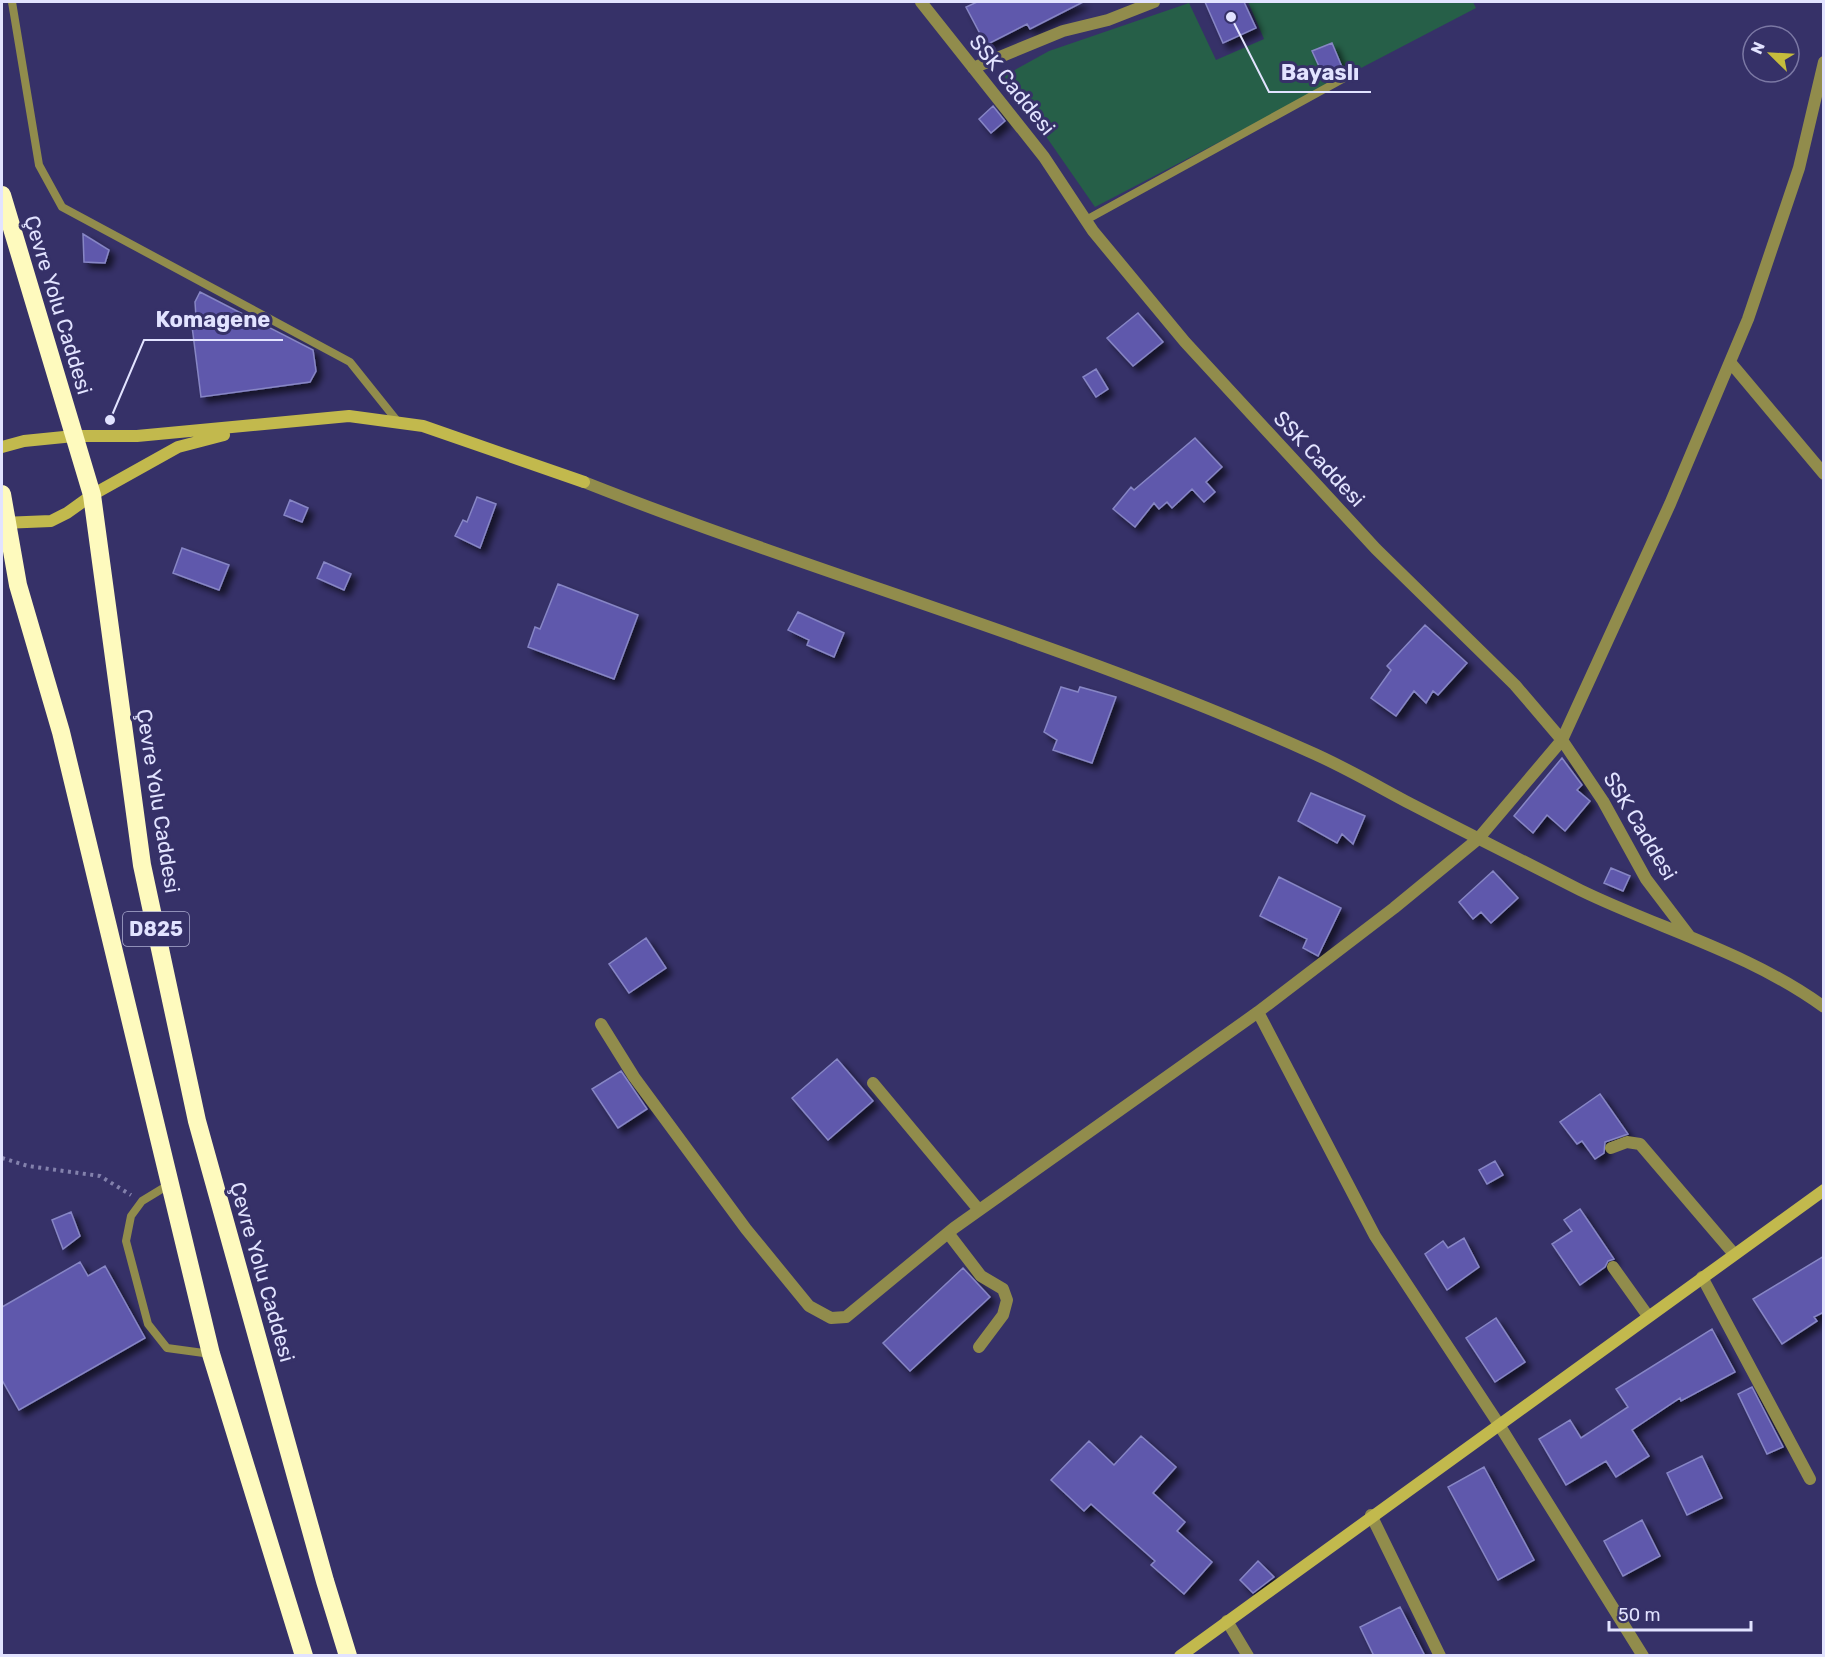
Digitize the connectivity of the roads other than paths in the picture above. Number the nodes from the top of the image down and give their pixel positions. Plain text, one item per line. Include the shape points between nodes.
1 (12, 2) edge
2 (921, 2) edge
3 (1154, 2) edge
4 (1824, 62) edge
5 (973, 68) junction
6 (1348, 76) dead end
7 (2, 195) edge
8 (1086, 220) junction
9 (1730, 362) junction
10 (398, 422) junction
11 (254, 426) junction
12 (74, 436) junction
13 (2, 447) edge
14 (1824, 474) edge
15 (2, 494) edge
16 (92, 495) junction
17 (4, 523) edge
18 (1562, 740) junction
19 (1478, 839) junction
20 (1691, 938) junction
21 (1824, 1006) edge
22 (1258, 1012) junction
23 (601, 1024) dead end
24 (873, 1083) dead end
25 (1611, 1148) dead end
26 (170, 1184) junction
27 (1824, 1190) edge
28 (979, 1210) junction
29 (948, 1233) junction
30 (1734, 1254) junction
31 (1613, 1267) dead end
32 (1702, 1277) junction
33 (1648, 1316) junction
34 (979, 1347) dead end
35 (211, 1354) junction
36 (1498, 1424) junction
37 (1810, 1479) dead end
38 (1371, 1515) junction
39 (1227, 1621) junction
40 (304, 1656) edge
41 (348, 1656) edge
42 (1180, 1656) edge
43 (1248, 1656) edge
44 (1440, 1656) edge
45 (1643, 1656) edge

1 - 10 lane via 39,165 62,207 350,362
2 - 5 street, SSK Caddesi
3 - 5 street via 1108,20 1063,31
4 - 9 street via 1799,168
5 - 8 street, SSK Caddesi via 1044,157
6 - 8 lane
7 - 12 highway, Çevre Yolu Caddesi / D825
8 - 18 street, SSK Caddesi via 1156,309 1252,416 1376,549 1515,685
9 - 14 street
9 - 18 street
10 - 11 street via 349,416
10 - 19 street via 423,426 584,482 674,518 878,586 1131,678 1310,751
11 - 12 street via 137,436
11 - 16 street via 178,447
12 - 13 street
12 - 16 highway, Çevre Yolu Caddesi / D825
15 - 17 highway, D825
16 - 17 street via 51,521
16 - 41 highway, Çevre Yolu Caddesi / D825 via 142,865 197,1121
17 - 26 highway, D825 via 18,585 62,732
18 - 19 street
18 - 20 street, SSK Caddesi via 1604,801 1646,879
19 - 20 street via 1630,915
19 - 22 street
20 - 21 street via 1803,991
22 - 28 street
22 - 36 street via 1375,1236
23 - 29 street via 648,1096 746,1229 809,1306 831,1318 846,1317
24 - 28 street
25 - 30 street via 1627,1142 1640,1144
26 - 35 highway, D825
26 - 35 lane via 142,1201 131,1216 126,1241 148,1324 167,1348
27 - 30 street
28 - 29 street
29 - 34 street via 981,1276 1003,1289 1007,1300 1003,1315
30 - 32 street
31 - 33 street
32 - 33 street
32 - 37 street
33 - 36 street
35 - 40 highway, D825
36 - 38 street
36 - 45 street
38 - 39 street
38 - 44 street
39 - 42 street
39 - 43 street

